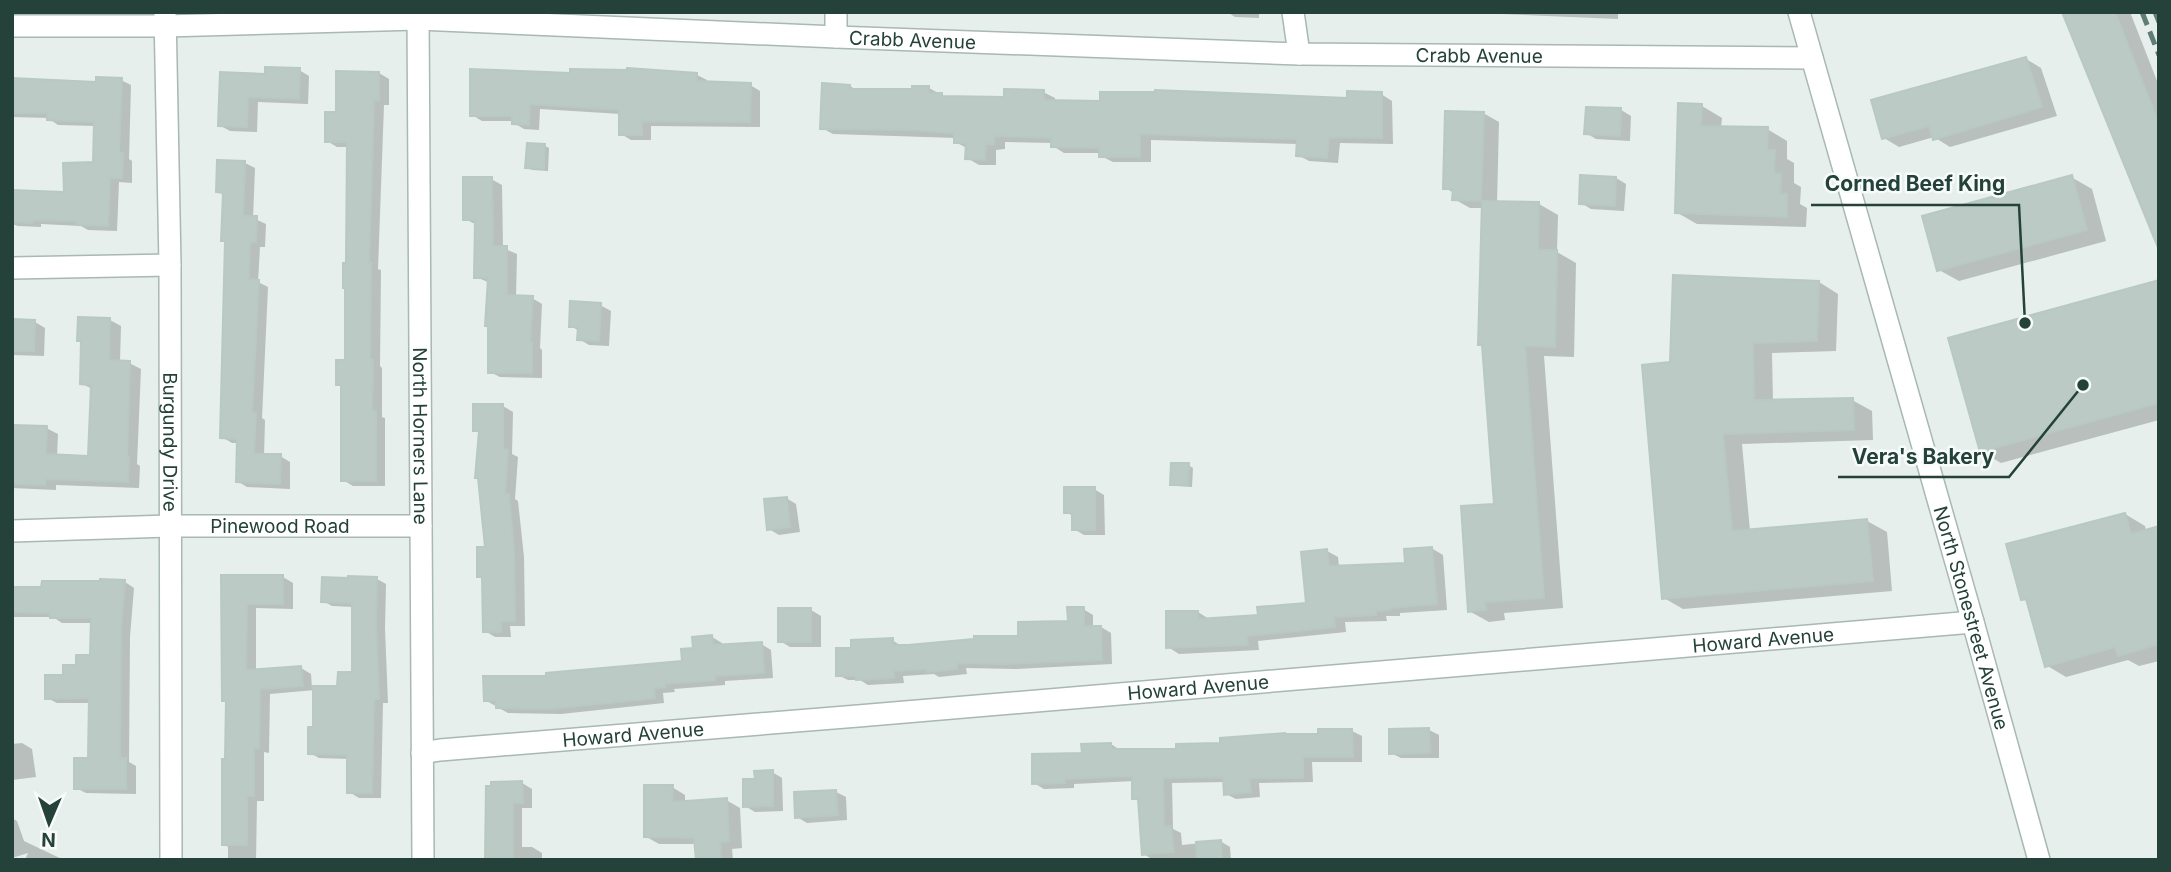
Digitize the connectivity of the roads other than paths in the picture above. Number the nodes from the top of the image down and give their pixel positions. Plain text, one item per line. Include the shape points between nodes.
1 (836, 12) edge
2 (1293, 12) edge
3 (1799, 12) edge
4 (418, 15) edge
5 (165, 19) edge
6 (12, 26) edge
7 (836, 37) junction
8 (1299, 54) junction
9 (1812, 58) junction
10 (170, 265) junction
11 (12, 268) edge
12 (169, 526) junction
13 (421, 526) junction
14 (12, 531) edge
15 (1973, 622) junction
16 (422, 754) junction
17 (171, 860) edge
18 (423, 860) edge
19 (2039, 860) edge

1 - 7 street
2 - 8 street
3 - 9 street, North Stonestreet Avenue
4 - 5 street, Crabb Avenue
4 - 7 street, Crabb Avenue
4 - 13 street, North Horners Lane
5 - 6 street, Crabb Avenue
5 - 10 street, Burgundy Drive
7 - 8 street, Crabb Avenue
8 - 9 street, Crabb Avenue
9 - 15 street, North Stonestreet Avenue
10 - 11 street
10 - 12 street, Burgundy Drive
12 - 13 street, Pinewood Road
12 - 14 street, Pinewood Road
12 - 17 street, Burgundy Drive
13 - 16 street, North Horners Lane
15 - 16 street, Howard Avenue
15 - 19 street, North Stonestreet Avenue
16 - 18 street, North Horners Lane

